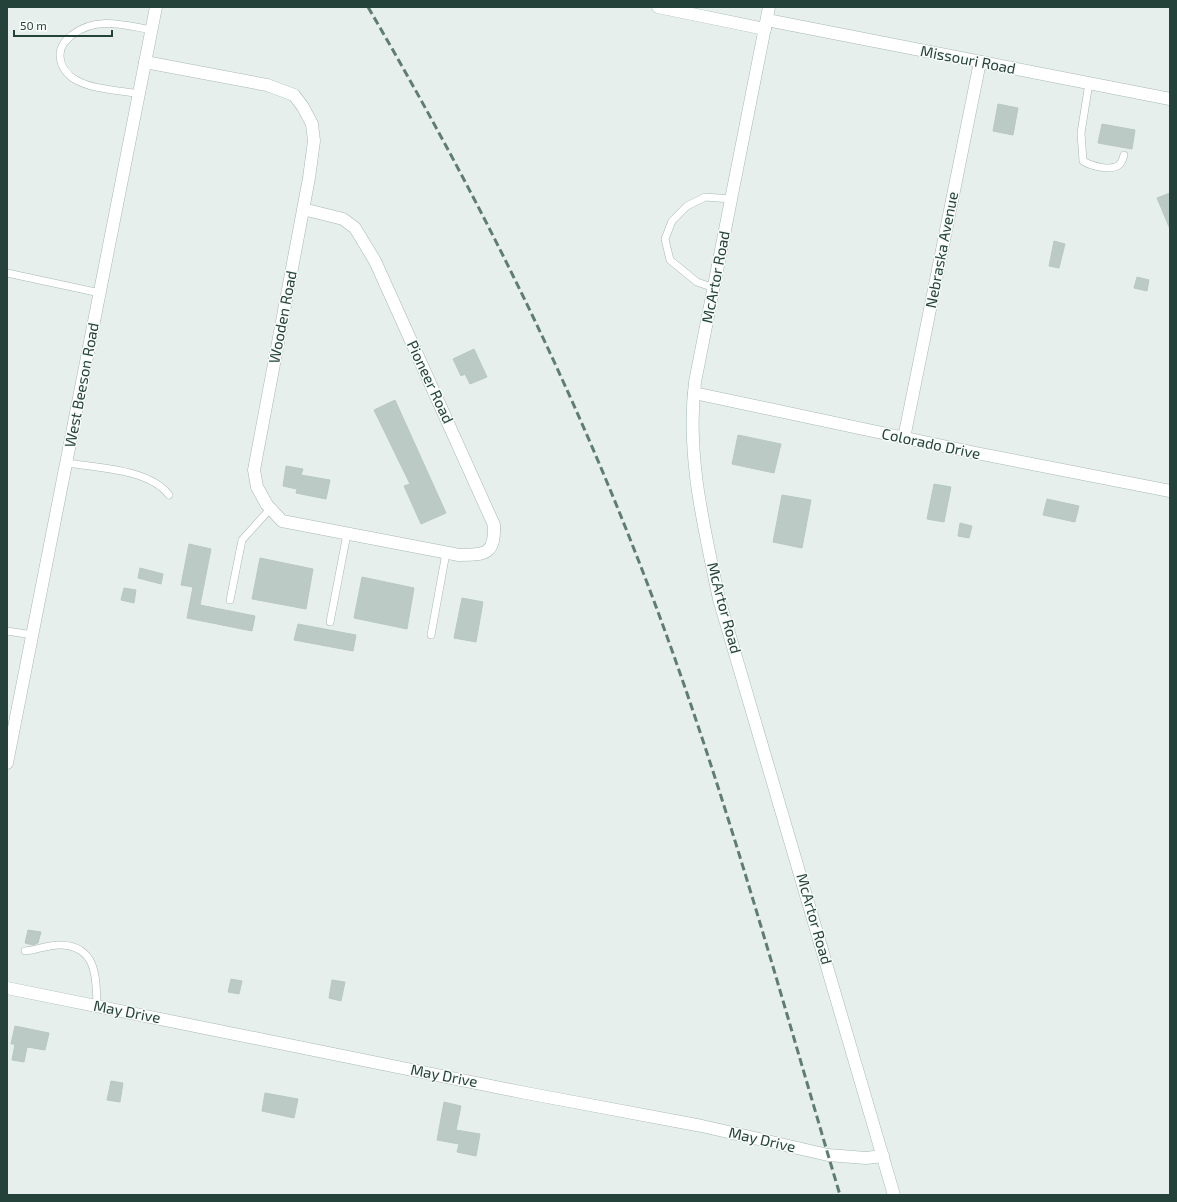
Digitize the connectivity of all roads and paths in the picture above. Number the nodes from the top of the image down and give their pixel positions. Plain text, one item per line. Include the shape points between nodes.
1 (156, 7) edge
2 (658, 7) edge
3 (769, 7) edge
4 (766, 24) junction
5 (152, 30) junction
6 (145, 62) junction
7 (980, 62) junction
8 (1089, 83) junction
9 (139, 94) junction
10 (1170, 99) edge
11 (1124, 155) dead end
12 (731, 199) junction
13 (304, 209) junction
14 (7, 274) edge
15 (714, 288) junction
16 (100, 293) junction
17 (694, 393) junction
18 (904, 438) junction
19 (67, 463) junction
20 (1170, 491) edge
21 (169, 495) dead end
22 (270, 508) junction
23 (347, 534) junction
24 (446, 553) junction
25 (230, 600) dead end
26 (330, 622) dead end
27 (7, 631) edge
28 (33, 635) junction
29 (431, 635) dead end
30 (7, 763) edge
31 (25, 951) dead end
32 (7, 988) edge
33 (97, 1006) junction
34 (882, 1156) junction
35 (894, 1195) edge

1 - 5 street, West Beeson Road
2 - 4 street, Missouri Road
3 - 4 street, McArtor Road
4 - 7 street, Missouri Road
4 - 12 street, McArtor Road
5 - 6 street, West Beeson Road
5 - 9 lane via 110,22 96,24 77,31 65,40 60,49 60,59 69,76 94,86
6 - 9 street, West Beeson Road
6 - 13 street, Wooden Road via 267,85 294,95 312,124 314,141
7 - 8 street, Missouri Road
7 - 18 street, Nebraska Avenue
8 - 10 street, Missouri Road
8 - 11 lane via 1081,133 1083,162 1113,168 1120,164
9 - 16 street, West Beeson Road
12 - 15 street, McArtor Road
12 - 15 lane via 705,197 687,206 672,221 665,239 670,260 697,282
13 - 22 street, Wooden Road via 254,470 256,487
13 - 24 street, Pioneer Road via 342,219 355,228 375,261 494,525 495,540 490,550 476,555
14 - 16 lane
15 - 17 street, McArtor Road
16 - 19 street, West Beeson Road
17 - 18 street, Colorado Drive
17 - 34 street, McArtor Road via 693,447 699,502 719,599
18 - 20 street, Colorado Drive
19 - 21 lane via 134,474 152,480 162,486
19 - 28 street, West Beeson Road
22 - 23 street, Wooden Road via 282,521
22 - 25 lane via 242,540
23 - 24 street, Wooden Road
23 - 26 lane
24 - 29 lane
27 - 28 lane
28 - 30 street, West Beeson Road
31 - 33 lane via 63,944 83,952 95,970
32 - 33 street, May Drive
33 - 34 street, May Drive via 702,1126 828,1155 866,1158
34 - 35 street, McArtor Road

